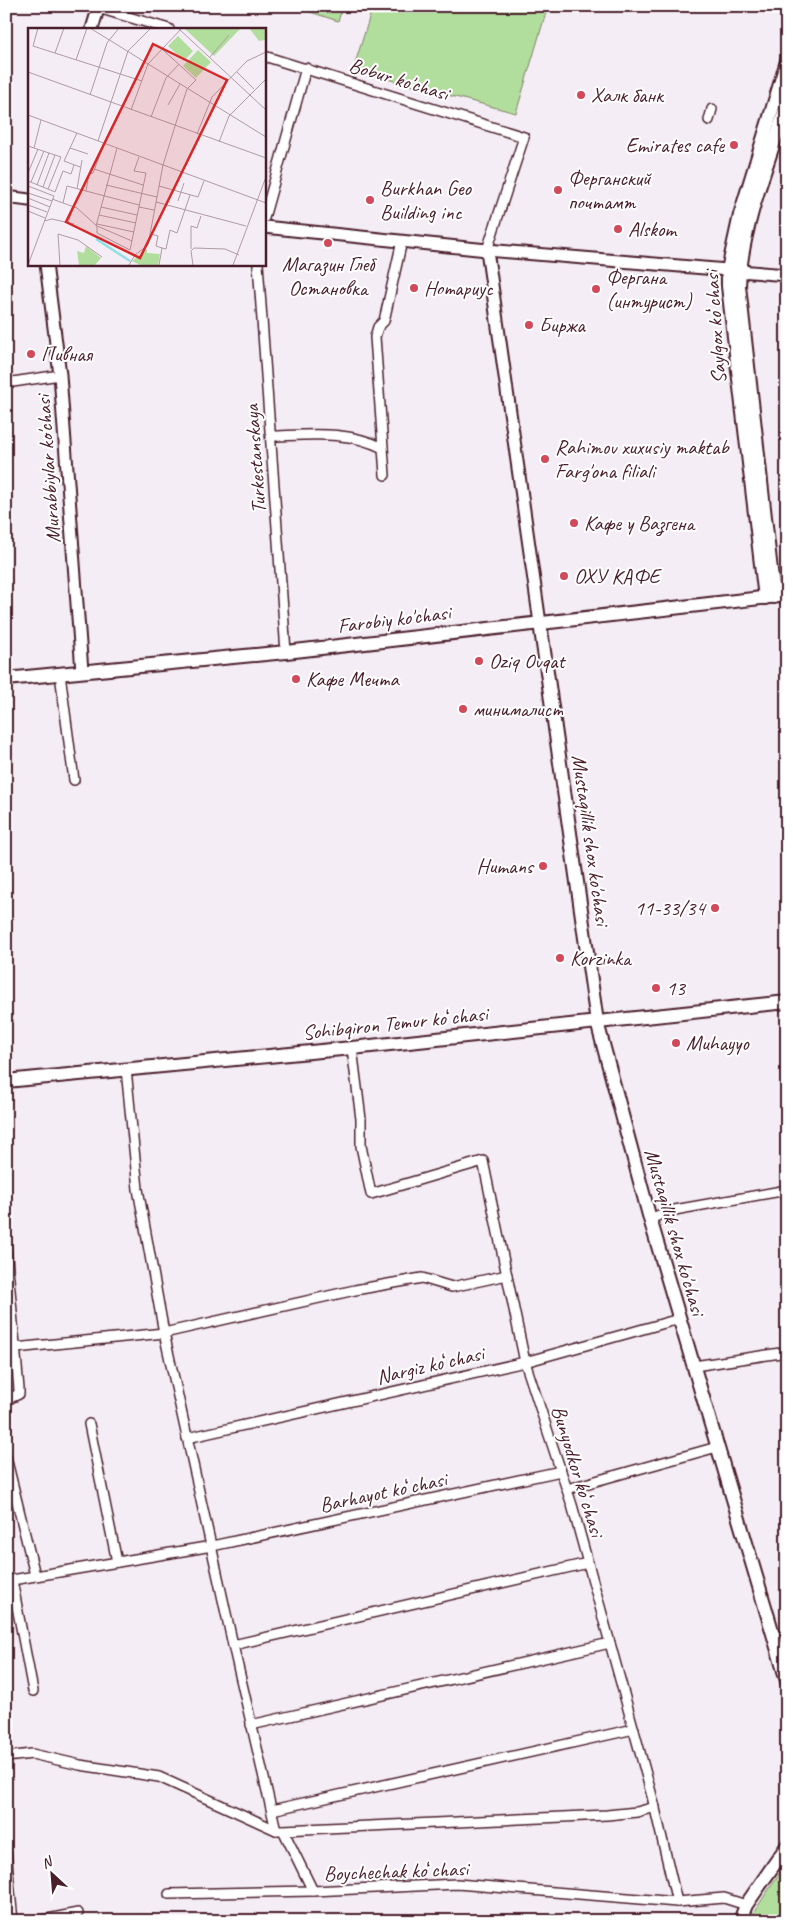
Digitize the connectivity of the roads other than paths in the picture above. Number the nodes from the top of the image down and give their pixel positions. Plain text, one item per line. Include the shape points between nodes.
1 (99, 7) edge
2 (92, 28) edge
3 (166, 28) edge
4 (265, 56) edge
5 (787, 61) edge
6 (306, 68) junction
7 (787, 104) edge
8 (712, 109) dead end
9 (709, 120) dead end
10 (524, 137) joint
11 (6, 197) edge
12 (28, 200) edge
13 (265, 214) edge
14 (265, 227) edge
15 (402, 241) junction
16 (488, 250) junction
17 (46, 265) edge
18 (258, 265) edge
19 (734, 270) junction
20 (787, 275) edge
21 (60, 374) junction
22 (6, 382) edge
23 (271, 436) junction
24 (383, 448) junction
25 (386, 475) dead end
26 (775, 597) edge
27 (540, 623) junction
28 (286, 652) junction
29 (82, 671) junction
30 (60, 674) junction
31 (6, 679) edge
32 (74, 780) dead end
33 (787, 1002) edge
34 (597, 1022) junction
35 (352, 1048) junction
36 (126, 1069) junction
37 (6, 1081) edge
38 (787, 1190) edge
39 (650, 1219) junction
40 (6, 1246) edge
41 (507, 1274) junction
42 (679, 1319) junction
43 (164, 1333) junction
44 (15, 1348) junction
45 (787, 1352) edge
46 (525, 1362) junction
47 (694, 1366) junction
48 (6, 1400) edge
49 (89, 1424) dead end
50 (187, 1438) junction
51 (717, 1448) junction
52 (6, 1457) edge
53 (561, 1471) junction
54 (567, 1490) junction
55 (212, 1546) junction
56 (117, 1562) junction
57 (588, 1563) junction
58 (35, 1575) junction
59 (9, 1580) edge
60 (610, 1643) junction
61 (233, 1645) junction
62 (786, 1675) edge
63 (33, 1691) dead end
64 (251, 1725) junction
65 (634, 1729) junction
66 (6, 1757) edge
67 (655, 1807) junction
68 (272, 1810) junction
69 (280, 1830) junction
70 (787, 1846) edge
71 (6, 1856) edge
72 (313, 1891) junction
73 (169, 1894) dead end
74 (677, 1902) junction
75 (746, 1905) junction
76 (78, 1912) dead end
77 (13, 1921) edge
78 (38, 1921) edge
79 (740, 1921) edge

1 - 2 street
1 - 3 street
4 - 6 street, Bobur ko'chasi
5 - 19 main road, Saylgox koʻchasi via 740,216
6 - 10 street, Bobur ko'chasi
6 - 13 street
7 - 19 main road, Saylgox koʻchasi
8 - 9 street
10 - 16 street, Mustaqillik shox ko'chasi
11 - 12 street
14 - 15 street
15 - 16 street
15 - 24 street via 384,321 374,337
16 - 19 street
16 - 27 street, Mustaqillik shox ko'chasi
17 - 21 street, Murabbiylar ko'chasi
18 - 23 street, Turkestanskaya
19 - 20 street
19 - 26 main road, Saylgox koʻchasi via 739,286
21 - 22 street
21 - 29 street, Murabbiylar ko'chasi
23 - 24 street via 339,434 369,440
23 - 28 street, Turkestanskaya
24 - 25 street
26 - 27 main road, Farobiy ko'chasi
27 - 28 main road, Farobiy ko'chasi
27 - 34 main road, Mustaqillik shox ko'chasi
28 - 29 main road, Farobiy ko'chasi
29 - 30 main road, Farobiy ko'chasi
30 - 31 main road, Farobiy ko'chasi
30 - 32 street
33 - 34 main road, Sohibqiron Temur koʻchasi
34 - 35 main road, Sohibqiron Temur koʻchasi
34 - 39 main road, Mustaqillik shox ko'chasi
35 - 36 main road, Sohibqiron Temur koʻchasi
35 - 41 street, Bunyodkor koʻchasi via 361,1146 371,1194 483,1161
36 - 37 main road, Sohibqiron Temur koʻchasi
36 - 43 street, Boychechak koʻchasi via 138,1189
38 - 39 street via 669,1211
39 - 42 main road, Mustaqillik shox ko'chasi
40 - 44 street
41 - 43 street via 452,1287 419,1278
41 - 46 street, Bunyodkor koʻchasi
42 - 46 street, Nargiz koʻchasi
42 - 47 main road, Mustaqillik shox ko'chasi
43 - 44 street
43 - 50 street, Boychechak koʻchasi
44 - 48 street via 18,1394
45 - 47 street
46 - 50 street, Nargiz koʻchasi
46 - 53 street, Bunyodkor koʻchasi
47 - 51 main road, Mustaqillik shox ko'chasi
49 - 56 street
50 - 55 street, Boychechak koʻchasi
51 - 54 street
51 - 62 main road, Mustaqillik shox ko'chasi
52 - 58 street
53 - 54 street, Bunyodkor koʻchasi
53 - 55 street, Barhayot koʻchasi
54 - 57 street, Bunyodkor koʻchasi
55 - 56 street, Barhayot koʻchasi
55 - 61 street, Boychechak koʻchasi
56 - 58 street, Barhayot koʻchasi
57 - 60 street, Bunyodkor koʻchasi
57 - 61 street
58 - 59 street, Barhayot koʻchasi
59 - 63 street
60 - 64 street
60 - 65 street, Bunyodkor koʻchasi
61 - 64 street, Boychechak koʻchasi
64 - 68 street, Boychechak koʻchasi
65 - 67 street, Bunyodkor koʻchasi
65 - 68 street
66 - 69 street via 32,1754 159,1777
67 - 69 street via 607,1815
67 - 74 street, Bunyodkor koʻchasi
68 - 69 street, Boychechak koʻchasi
69 - 72 street, Boychechak koʻchasi
70 - 75 main road
71 - 77 street
72 - 73 street
72 - 74 street, Boychechak koʻchasi via 457,1884
74 - 75 street, Boychechak koʻchasi via 724,1898
75 - 79 main road
76 - 78 street

